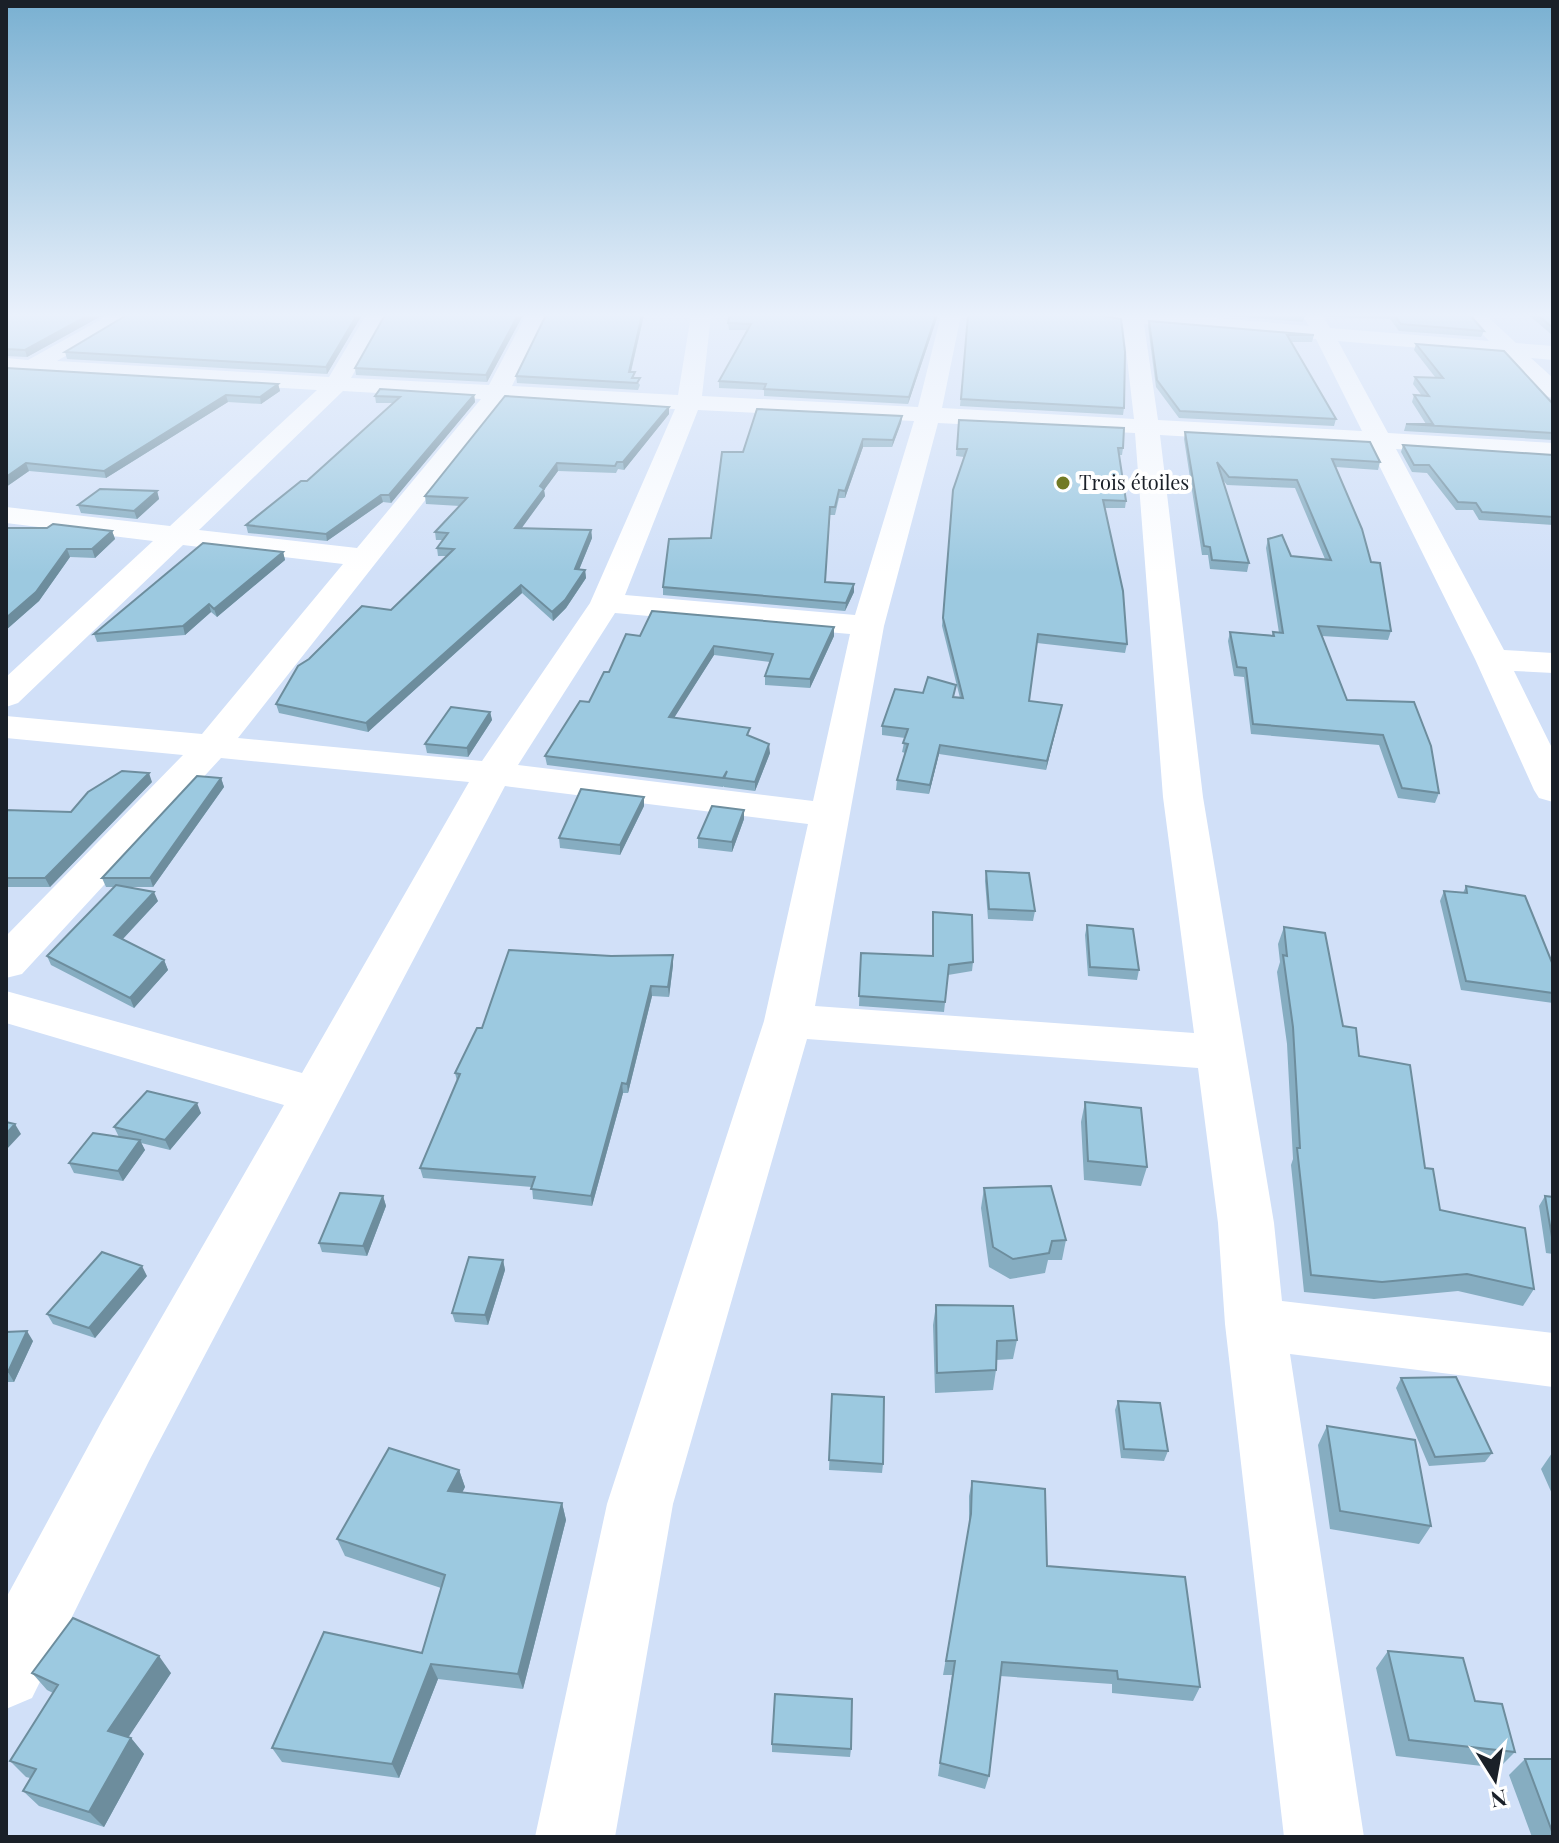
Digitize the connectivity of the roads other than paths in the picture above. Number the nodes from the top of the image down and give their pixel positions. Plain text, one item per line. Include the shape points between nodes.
1 (319, 401) edge
2 (491, 401) edge
3 (641, 401) edge
4 (932, 401) edge
5 (1142, 401) edge
6 (1358, 401) edge
7 (689, 403) junction
8 (929, 413) junction
9 (1147, 425) junction
10 (1379, 440) junction
11 (1553, 451) edge
12 (6, 515) edge
13 (176, 535) junction
14 (364, 558) junction
15 (606, 603) junction
16 (868, 626) junction
17 (1492, 659) junction
18 (1553, 663) edge
19 (6, 696) edge
20 (6, 727) edge
21 (212, 746) junction
22 (493, 773) junction
23 (1553, 790) edge
24 (830, 815) junction
25 (6, 963) edge
26 (6, 1007) edge
27 (788, 1021) junction
28 (1220, 1052) junction
29 (315, 1095) junction
30 (1255, 1324) junction
31 (1553, 1360) edge
32 (6, 1672) edge
33 (575, 1837) edge
34 (1324, 1837) edge

1 - 13 street
2 - 14 street
3 - 7 street
4 - 8 street
5 - 9 street
6 - 10 street
7 - 8 street
7 - 15 street
8 - 9 street
8 - 16 street
9 - 10 street
9 - 28 street via 1183,797
10 - 11 street
10 - 17 street
12 - 13 street
13 - 14 street
13 - 19 street
14 - 21 street
15 - 16 street
15 - 22 street
16 - 24 street
17 - 18 street
17 - 23 street
20 - 21 street
21 - 22 street
21 - 25 street
22 - 24 street
22 - 29 street
24 - 27 street
26 - 29 street
27 - 28 street
27 - 33 street via 640,1504
28 - 30 street
29 - 32 street
30 - 31 street
30 - 34 street

